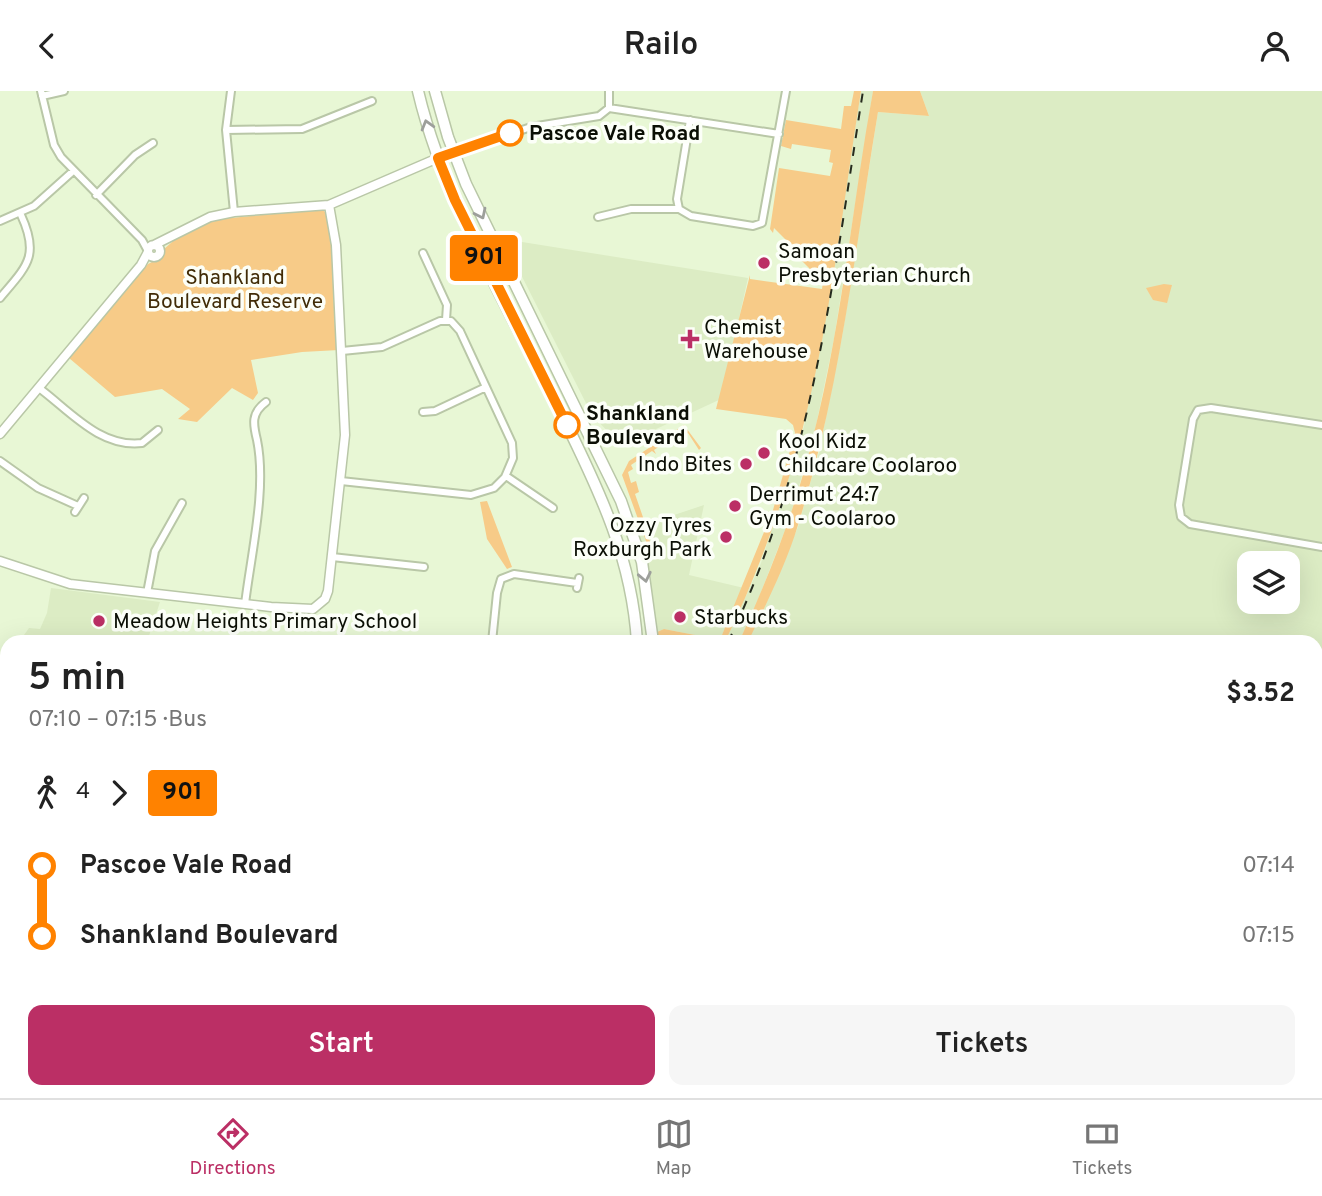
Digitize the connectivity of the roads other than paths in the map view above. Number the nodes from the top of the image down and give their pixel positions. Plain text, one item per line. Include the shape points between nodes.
1 (64, 91) edge
2 (231, 91) edge
3 (418, 91) edge
4 (435, 91) edge
5 (609, 91) edge
6 (786, 91) edge
7 (42, 93) edge
8 (372, 100) dead end
9 (609, 108) junction
10 (690, 120) junction
11 (226, 130) junction
12 (779, 134) junction
13 (153, 143) dead end
14 (453, 152) junction
15 (438, 158) junction
16 (72, 172) junction
17 (96, 195) junction
18 (329, 205) junction
19 (679, 209) junction
20 (234, 212) junction
21 (20, 215) junction
22 (598, 217) dead end
23 (0, 221) edge
24 (153, 250) junction
25 (422, 252) dead end
26 (0, 298) edge
27 (446, 320) junction
28 (342, 351) junction
29 (486, 387) junction
30 (39, 388) junction
31 (268, 402) dead end
32 (422, 412) dead end
33 (1322, 425) edge
34 (158, 430) dead end
35 (0, 434) edge
36 (0, 461) edge
37 (603, 462) junction
38 (589, 469) junction
39 (506, 476) junction
40 (341, 481) junction
41 (84, 499) dead end
42 (183, 501) dead end
43 (553, 509) dead end
44 (1322, 547) edge
45 (332, 557) junction
46 (0, 561) edge
47 (426, 567) dead end
48 (578, 583) dead end
49 (147, 593) junction
50 (245, 604) junction
51 (493, 635) edge
52 (636, 635) edge
53 (652, 635) edge

1 - 7 street
2 - 11 street
15 -> 3 main road
4 - 14 main road
5 - 9 street
6 - 12 street
7 - 16 street via 54,145
8 - 11 street via 302,129
9 - 10 street
9 - 14 street via 599,116 538,125
10 - 12 street
10 - 19 street
11 - 20 street
12 - 19 street via 762,223 753,226 691,216
13 - 17 street
14 - 15 street
14 -> 37 main road
15 - 18 street
15 - 38 main road
16 - 17 street
16 - 21 street
17 - 24 street
18 - 20 street
18 - 28 street
19 - 22 street via 631,209
20 - 24 street via 174,233
21 - 23 street
21 - 26 street via 32,240 31,253 25,268
24 - 30 street
25 - 27 street via 447,305
27 - 28 street via 382,347
27 - 29 street via 460,331
28 - 40 street via 345,435
29 - 32 street via 435,411
29 - 39 street via 512,443 513,458
30 - 34 street via 84,424 114,440 142,443
30 - 35 street
31 - 50 street via 257,411 254,422 261,463
33 - 44 street via 1211,408 1196,411 1179,505 1181,517 1190,524
36 - 41 street via 30,484 77,509
37 - 38 main road
37 -> 53 main road via 639,551
38 - 52 main road via 621,546
39 - 40 street via 494,488 471,495
39 - 43 street
40 - 45 street
42 - 49 street via 155,551
45 - 47 street
45 - 50 street via 325,599 313,609
46 - 49 street via 70,584
48 - 51 street via 514,574 502,579
49 - 50 street

